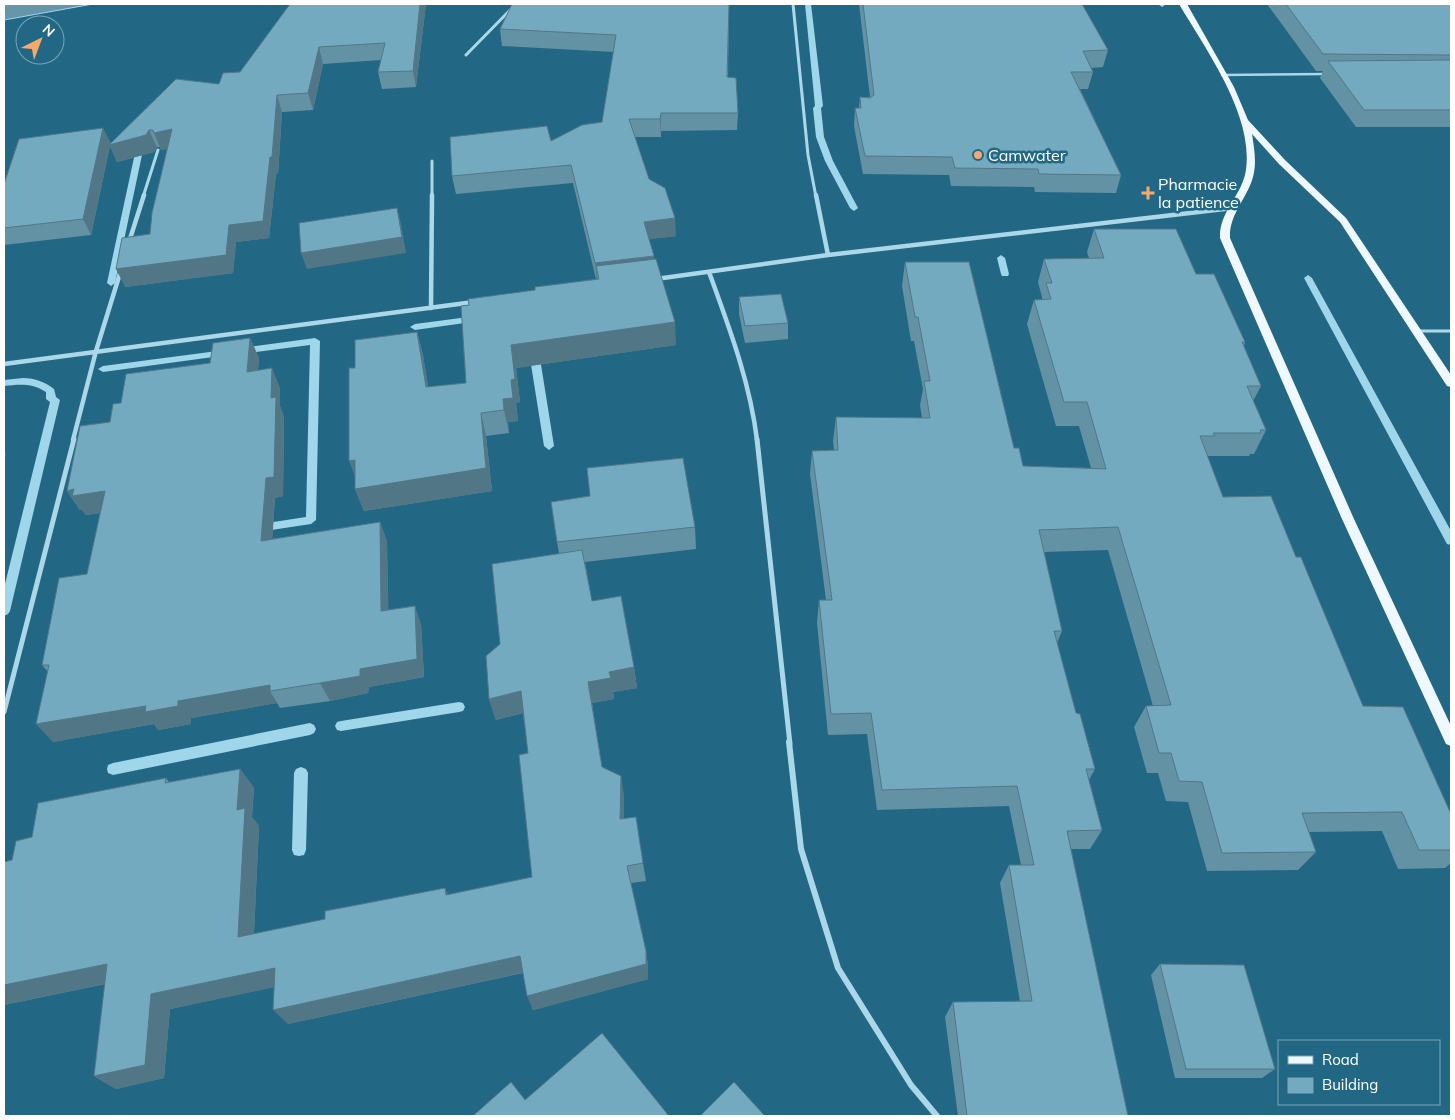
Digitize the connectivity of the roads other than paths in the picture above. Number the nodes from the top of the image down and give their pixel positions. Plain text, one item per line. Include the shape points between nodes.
1 (516, 4) edge
2 (793, 4) edge
3 (1183, 4) edge
4 (466, 55) dead end
5 (1222, 74) junction
6 (1332, 74) edge
7 (1246, 122) junction
8 (158, 150) edge
9 (432, 161) dead end
10 (1234, 208) junction
11 (127, 250) edge
12 (828, 255) junction
13 (121, 269) edge
14 (709, 272) junction
15 (651, 279) edge
16 (479, 302) edge
17 (431, 308) junction
18 (1417, 331) junction
19 (1451, 331) edge
20 (96, 351) junction
21 (4, 364) edge
22 (1451, 383) edge
23 (4, 712) edge
24 (1451, 740) edge
25 (938, 1116) edge

1 - 4 street
2 - 12 street via 808,155
3 - 5 main road
5 - 6 lane
5 - 7 main road
7 - 10 main road via 1253,158 1249,178
7 - 18 main road via 1282,162 1343,220
8 - 11 street
9 - 17 street
10 - 12 street
10 - 24 main road via 1226,224 1225,238 1348,519
12 - 14 street
13 - 20 street
14 - 15 street
14 - 25 street via 740,359 754,415 801,849 838,968 911,1085
16 - 17 street
17 - 20 street
18 - 19 lane
18 - 22 main road
20 - 21 street
20 - 23 street

